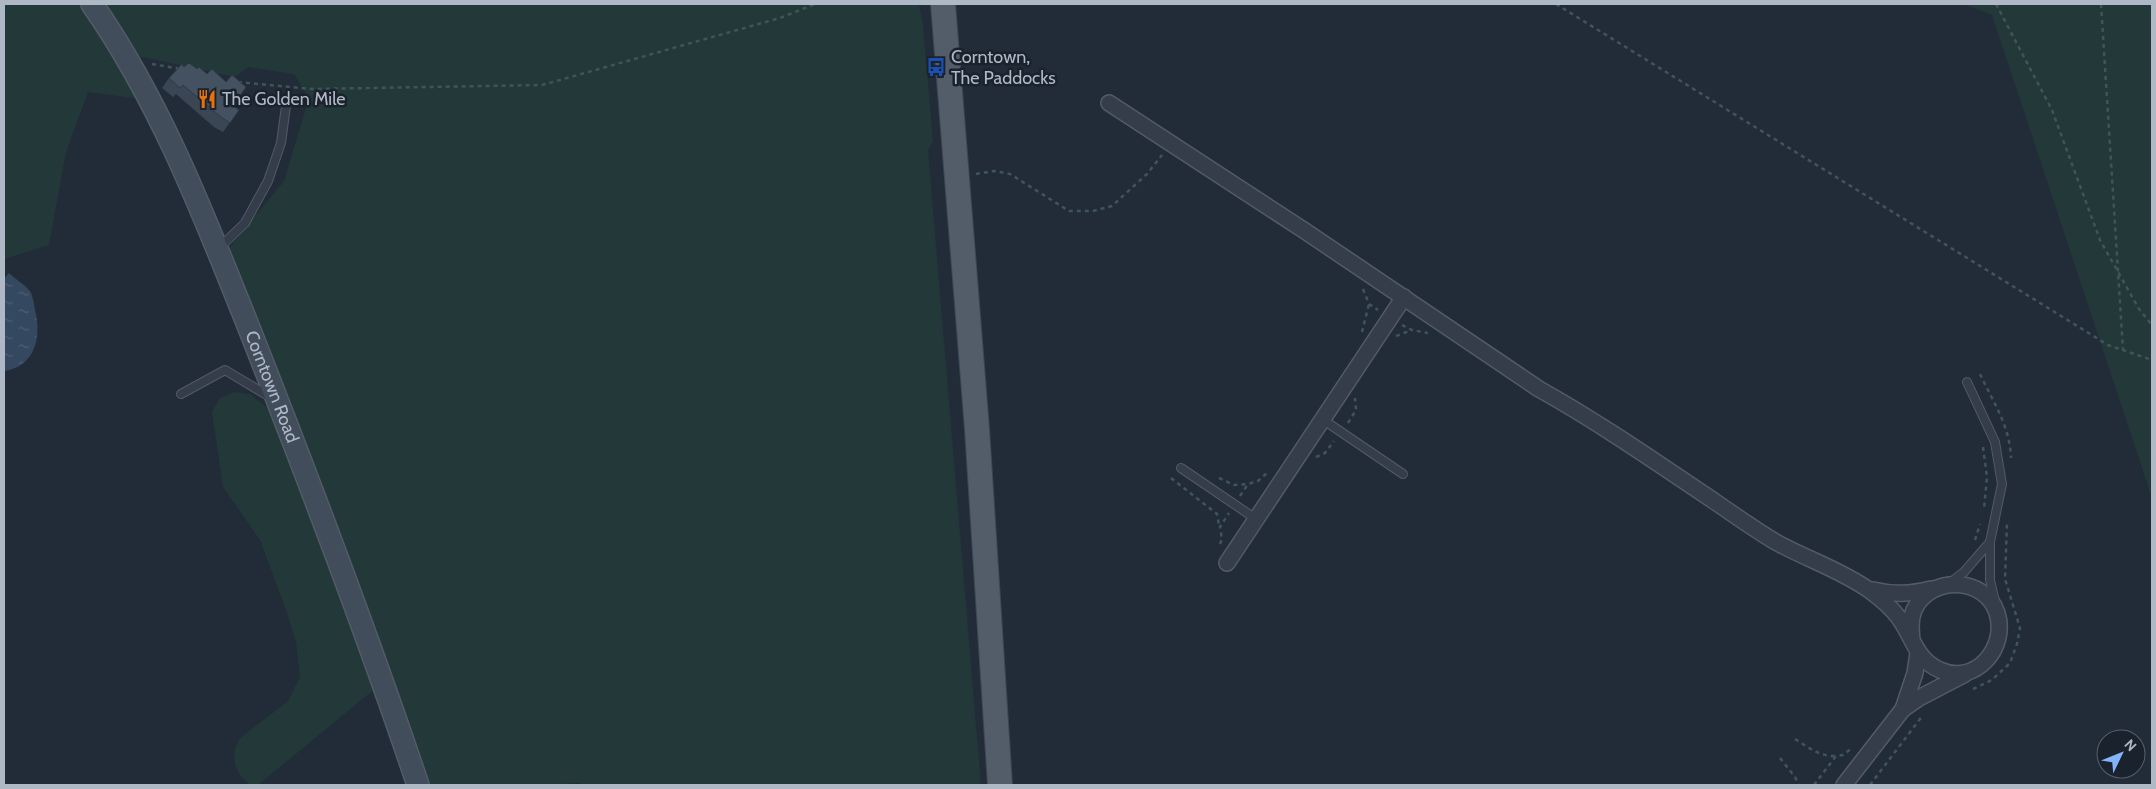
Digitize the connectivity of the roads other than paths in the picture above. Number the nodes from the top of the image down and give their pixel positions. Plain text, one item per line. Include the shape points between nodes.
1 (92, 4) edge
2 (943, 4) edge
3 (1109, 102) dead end
4 (286, 106) dead end
5 (217, 249) junction
6 (1404, 297) junction
7 (1967, 382) dead end
8 (181, 394) dead end
9 (278, 402) junction
10 (1322, 420) junction
11 (1181, 468) dead end
12 (1403, 474) dead end
13 (1256, 518) junction
14 (1990, 542) junction
15 (1227, 562) dead end
16 (1942, 586) junction
17 (1866, 588) junction
18 (1997, 611) junction
19 (1915, 647) junction
20 (1970, 671) junction
21 (1903, 709) junction
22 (418, 785) edge
23 (1000, 785) edge
24 (1844, 785) edge

1 - 5 main road, Corntown Road via 118,41 192,188
2 - 23 main road via 978,429
3 - 6 street
4 - 5 lane via 282,143 268,181 245,223
5 - 9 main road, Corntown Road
6 - 10 street
6 - 17 street via 1774,541
7 - 14 lane via 1995,442 2002,484
8 - 9 lane via 225,370
9 - 22 main road, Corntown Road via 384,684
10 - 12 lane
10 - 13 street
11 - 13 lane
13 - 15 street
14 - 16 lane via 1964,572
14 - 18 lane via 1990,580
16 - 17 street via 1910,594 1891,594
16 - 18 street via 1964,584 1978,590
16 - 19 street via 1922,598 1914,610 1910,625
17 - 19 street via 1899,618
18 - 20 street via 2000,626 1996,647 1983,664
19 - 20 street via 1928,664 1941,671
19 - 21 street via 1916,673
20 - 21 street
21 - 24 street

